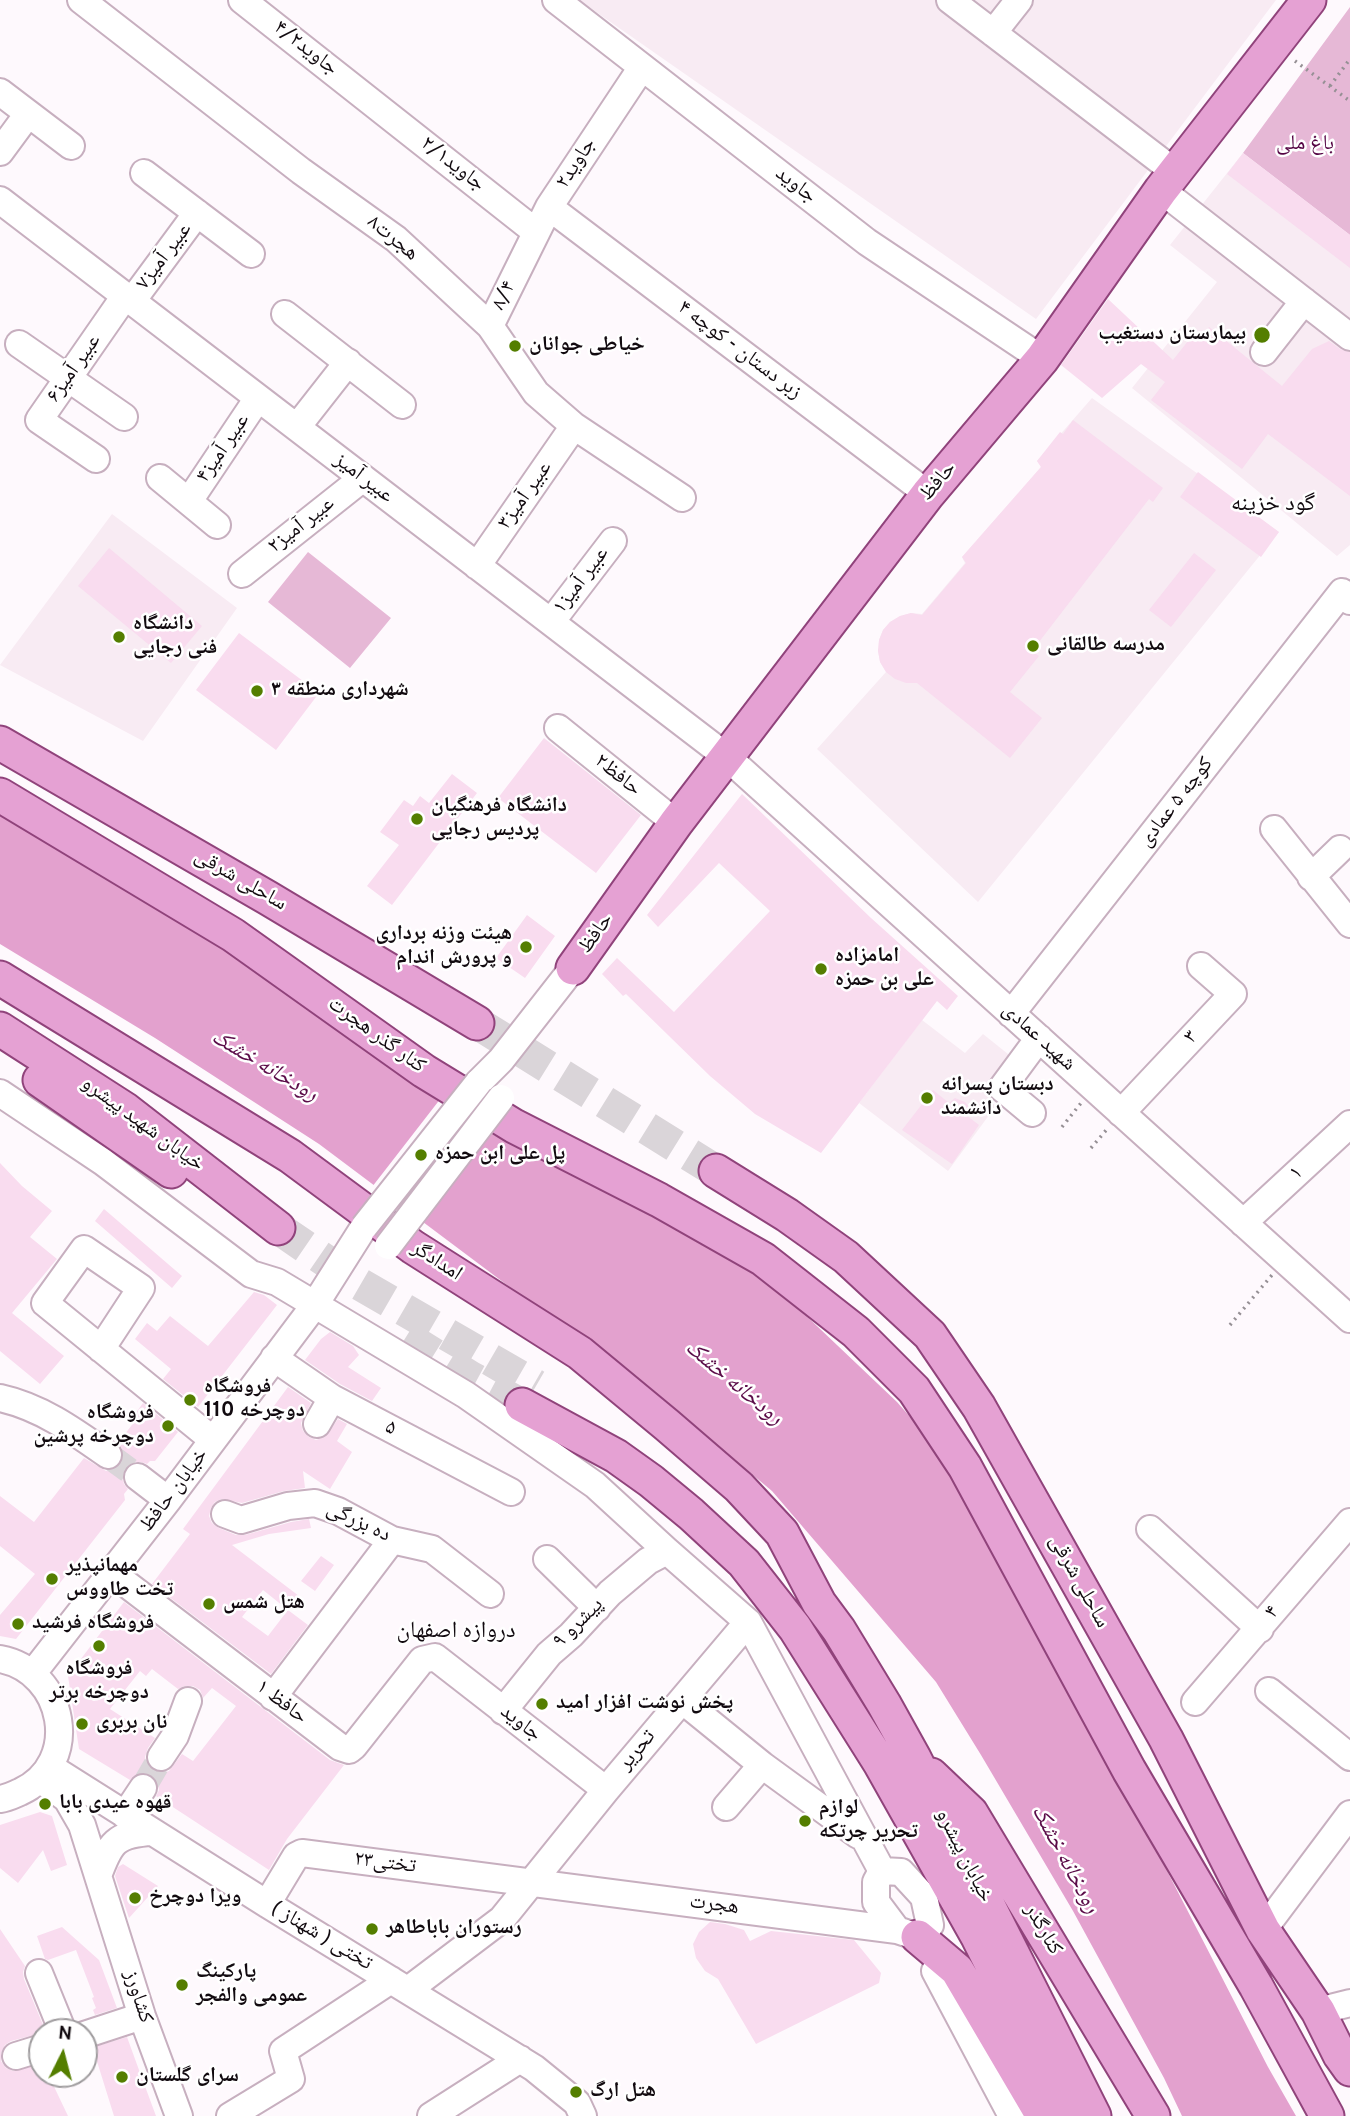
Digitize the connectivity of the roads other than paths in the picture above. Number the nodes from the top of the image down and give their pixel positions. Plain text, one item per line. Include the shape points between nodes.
1 (81, 0) edge
2 (242, 0) edge
3 (556, 0) edge
4 (950, 0) edge
5 (1019, 0) edge
6 (1309, 0) edge
7 (993, 33) junction
8 (642, 67) junction
9 (0, 92) edge
10 (367, 99) joint
11 (28, 114) junction
12 (71, 146) dead end
13 (0, 152) edge
14 (144, 173) dead end
15 (1168, 181) junction
16 (0, 200) edge
17 (549, 207) junction
18 (197, 213) junction
19 (536, 232) junction
20 (251, 254) dead end
21 (520, 266) joint
22 (129, 299) junction
23 (1304, 301) junction
24 (285, 314) dead end
25 (490, 326) junction
26 (1350, 337) edge
27 (19, 344) dead end
28 (1264, 352) dead end
29 (1042, 359) junction
30 (348, 362) junction
31 (70, 378) junction
32 (258, 398) junction
33 (402, 405) dead end
34 (124, 417) dead end
35 (574, 426) junction
36 (297, 427) junction
37 (96, 459) dead end
38 (160, 478) dead end
39 (363, 478) junction
40 (928, 494) junction
41 (682, 498) dead end
42 (189, 501) junction
43 (217, 525) dead end
44 (613, 541) dead end
45 (477, 566) junction
46 (242, 574) dead end
47 (1346, 596) edge
48 (551, 622) junction
49 (558, 728) dead end
50 (0, 744) edge
51 (727, 757) junction
52 (0, 795) edge
53 (676, 823) junction
54 (1274, 829) dead end
55 (1340, 849) dead end
56 (1311, 877) junction
57 (1350, 924) edge
58 (1201, 966) dead end
59 (573, 968) joint
60 (0, 978) edge
61 (1011, 1014) junction
62 (477, 1023) tunnel mouth
63 (0, 1029) edge
64 (1039, 1038) junction
65 (0, 1054) edge
66 (501, 1060) junction
67 (0, 1093) edge
68 (1032, 1113) dead end
69 (1121, 1113) junction
70 (1350, 1124) edge
71 (716, 1171) tunnel mouth
72 (1243, 1223) junction
73 (349, 1254) junction
74 (314, 1306) junction
75 (1350, 1319) edge
76 (101, 1349) dead end
77 (274, 1358) junction
78 (0, 1398) edge
79 (332, 1398) junction
80 (317, 1424) dead end
81 (213, 1440) junction
82 (108, 1455) tunnel mouth
83 (138, 1477) tunnel mouth
84 (511, 1492) dead end
85 (168, 1500) junction
86 (225, 1514) dead end
87 (1350, 1522) edge
88 (1150, 1529) dead end
89 (392, 1540) junction
90 (667, 1551) junction
91 (547, 1559) dead end
92 (112, 1573) junction
93 (490, 1594) dead end
94 (819, 1602) junction
95 (597, 1608) junction
96 (748, 1622) junction
97 (1260, 1629) junction
98 (435, 1657) joint
99 (0, 1659) edge
100 (33, 1673) junction
101 (1269, 1691) dead end
102 (273, 1697) junction
103 (682, 1700) junction
104 (188, 1701) dead end
105 (1195, 1702) dead end
106 (503, 1711) junction
107 (162, 1757) tunnel mouth
108 (1350, 1757) edge
109 (914, 1758) junction
110 (762, 1765) junction
111 (45, 1773) junction
112 (143, 1788) tunnel mouth
113 (606, 1790) junction
114 (0, 1799) edge
115 (726, 1807) dead end
116 (1350, 1814) edge
117 (125, 1815) junction
118 (152, 1832) junction
119 (866, 1840) junction
120 (882, 1871) junction
121 (98, 1877) junction
122 (530, 1882) junction
123 (267, 1904) junction
124 (1263, 1930) junction
125 (907, 1933) junction
126 (935, 1971) dead end
127 (39, 1973) dead end
128 (400, 1985) junction
129 (1350, 2003) edge
130 (1318, 2011) junction
131 (142, 2016) junction
132 (57, 2018) edge
133 (98, 2030) edge
134 (28, 2052) edge
135 (16, 2056) dead end
136 (520, 2059) junction
137 (1345, 2062) edge
138 (1009, 2114) edge
139 (175, 2115) edge
140 (1076, 2115) edge
141 (230, 2116) edge
142 (431, 2116) edge
143 (583, 2116) edge
144 (1153, 2116) edge
145 (1327, 2116) edge

1 - 25 street, هجرت۸ via 396,239
2 - 10 street, ۴/۲جاوید
3 - 8 street, جاوید
4 - 7 street
5 - 7 street
6 - 15 main road, حافظ
7 - 15 street
8 - 17 street, ۲جاوید
8 - 29 street, جاوید via 867,243
9 - 11 street
10 - 19 street, ۲/۱جاوید
11 - 12 street
11 - 13 street
14 - 18 street
15 - 23 street
15 - 29 main road, حافظ
16 - 22 street, عبیر آمیز
17 - 19 street, ۲جاوید
17 - 40 street, زبر دستان - کوچه ۴
18 - 20 street
18 - 22 street, ۷عبیر آمیز
19 - 21 street, ۲جاوید
21 - 25 street, ۸/۴
22 - 31 street, ۶عبیر آمیز
22 - 32 street, عبیر آمیز
23 - 26 street
23 - 28 street
24 - 30 street
25 - 35 street, هجرت۸ via 536,393
27 - 31 street
29 - 40 main road, حافظ
30 - 33 street
30 - 36 street
31 - 34 street
31 - 37 street, ۶عبیر آمیز via 39,420
32 - 36 street, عبیر آمیز
32 - 42 street, ۴عبیر آمیز
35 - 41 street, هجرت۸
35 - 45 street, ۳عبیر آمیز
36 - 39 street, عبیر آمیز
38 - 42 street
39 - 45 street, عبیر آمیز
39 - 46 street, ۲عبیر آمیز
40 - 51 main road, حافظ
42 - 43 street
44 - 48 street, ۱عبیر آمیز
45 - 48 street, عبیر آمیز
47 - 61 street, کوچه ۵ عمادی
48 - 51 street, عبیر آمیز
49 - 53 street, ۲حافظ
50 - 62 main road, ساحلی شرقی
51 - 53 main road, حافظ
51 - 61 street, شهید عمادی
52 - 145 main road, کنار گذر هجرت via 233,935 424,1072 514,1126 763,1259 856,1332 914,1390 965,1466 1129,1770
53 - 59 main road, حافظ
54 - 56 street
55 - 56 street
56 - 57 street
58 - 69 street, ۳ via 1233,994
59 - 66 street
60 - 94 main road, امدادگر via 290,1156 413,1247 580,1353 739,1488 782,1533
61 - 64 street, شهید عمادی
63 - 65 main road, خیابان شهید پیشرو via 126,1110 273,1237
64 - 68 street via 1002,1088
64 - 69 street, شهید عمادی
66 - 73 street, خیابان حافظ, bridge via 364,1227
66 - 73 street, bridge via 501,1098 388,1246
67 - 74 street via 103,1162 251,1274 277,1282
69 - 72 street, شهید عمادی
70 - 72 street, ۱
71 - 124 main road, ساحلی شرقی via 846,1257 930,1335 979,1406 1153,1716
72 - 75 street, شهید عمادی
73 - 74 street, خیابان حافظ
74 - 77 street, خیابان حافظ
74 - 90 street via 520,1432 595,1485
76 - 81 street
77 - 79 street, ۵
77 - 81 street, خیابان حافظ
78 - 82 street via 64,1424
79 - 80 street
79 - 84 street, ۵
81 - 85 street, خیابان حافظ
83 - 85 street
85 - 92 street, خیابان حافظ
86 - 89 street, ده بزرگی via 241,1520 315,1503
87 - 97 street, ۴
88 - 97 street
89 - 93 street, ده بزرگی via 432,1549
89 - 102 street
90 - 95 street, پیشرو ۹ via 648,1561
90 - 96 street
91 - 95 street
92 - 100 street, خیابان حافظ
92 - 102 street, حافظ ۱
94 - 109 main road, خیابان پیشرو
94 - 140 main road, خیابان پیشرو via 665,1466 627,1439 529,1395 691,1514 744,1563 795,1628 873,1751
95 - 106 street, پیشرو ۹ via 549,1654
96 - 103 street, تحریر
96 - 119 street
97 - 105 street, ۴
98 - 102 street, حافظ ۱ via 422,1660 349,1750
98 - 106 street, جاوید
99 - 100 street
100 - 111 street via 49,1691 58,1713 59,1738
101 - 108 street
103 - 110 street
103 - 113 street, تحریر
104 - 107 street
106 - 113 street, جاوید
109 - 140 main road, خیابان پیشرو
109 - 144 main road, کنارگذر via 971,1813
110 - 115 street
110 - 119 street
111 - 114 street via 28,1788
111 - 117 street, تختی ( شهناز )
111 - 121 street, کشاورز via 82,1825
112 - 117 street
113 - 122 street, تحریر
116 - 124 street
117 - 118 street, تختی ( شهناز )
118 - 121 street via 134,1833 113,1844
118 - 123 street, تختی ( شهناز )
119 - 120 street
120 - 125 street via 876,1882 876,1902
120 - 125 street via 901,1872 925,1897 930,1925
121 - 131 street, کشاورز
122 - 123 street, تختی۲۳ via 302,1853
122 - 125 street, هجرت
122 - 128 street, تحریر via 502,1919
123 - 128 street, تختی ( شهناز )
124 - 130 main road, ساحلی شرقی
125 - 140 main road via 957,1970 1040,2111
126 - 138 street
127 - 132 street
128 - 136 street, تختی ( شهناز )
128 - 141 street, تحریر via 283,2052 290,2079
129 - 130 street
130 - 137 main road, ساحلی شرقی
131 - 133 street
131 - 139 street, کشاورز
134 - 135 street
136 - 142 street
136 - 143 street, تختی ( شهناز ) via 577,2103
137 - 145 main road

